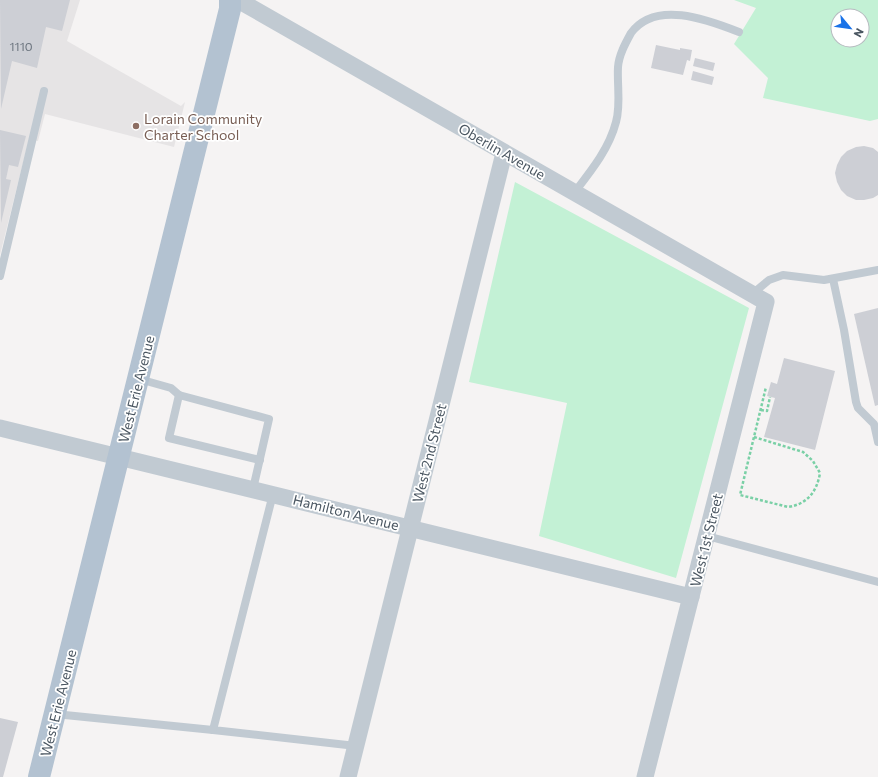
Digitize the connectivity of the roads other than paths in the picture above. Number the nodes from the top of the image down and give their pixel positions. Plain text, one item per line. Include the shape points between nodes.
1 (230, 0) edge
2 (238, 0) edge
3 (739, 32) dead end
4 (44, 92) dead end
5 (504, 153) junction
6 (574, 192) junction
7 (878, 270) edge
8 (0, 276) edge
9 (833, 279) junction
10 (759, 298) junction
11 (139, 379) junction
12 (180, 395) junction
13 (0, 428) edge
14 (878, 442) edge
15 (119, 457) junction
16 (260, 460) junction
17 (254, 489) junction
18 (273, 494) junction
19 (410, 527) junction
20 (707, 536) junction
21 (878, 582) edge
22 (691, 597) junction
23 (55, 714) junction
24 (213, 730) junction
25 (356, 746) junction
26 (39, 777) edge
27 (348, 777) edge
28 (645, 777) edge

1 - 11 main road, West Erie Avenue via 230,9
2 - 5 street, Oberlin Avenue
3 - 6 lane via 702,18 673,11 642,20 633,30 620,55 618,111 612,135 599,160
4 - 8 lane
5 - 6 street, Oberlin Avenue
5 - 19 street, West 2nd Street
6 - 10 street, Oberlin Avenue
7 - 9 lane
9 - 10 lane via 783,275 769,280
9 - 14 lane via 856,402 858,408 874,424
10 - 20 street, West 1st Street
11 - 12 lane via 171,388
11 - 15 main road, West Erie Avenue
12 - 16 lane via 269,419
12 - 16 lane via 170,438
13 - 15 street, Hamilton Avenue
15 - 17 street, Hamilton Avenue
15 - 23 main road, West Erie Avenue
16 - 17 lane
17 - 18 street, Hamilton Avenue
18 - 19 street, Hamilton Avenue
18 - 24 lane
19 - 22 street, Hamilton Avenue
19 - 25 street, West 2nd Street
20 - 21 lane
20 - 22 street, West 1st Street
22 - 28 street, West 1st Street
23 - 24 lane
23 - 26 main road, West Erie Avenue
24 - 25 lane
25 - 27 street, West 2nd Street

